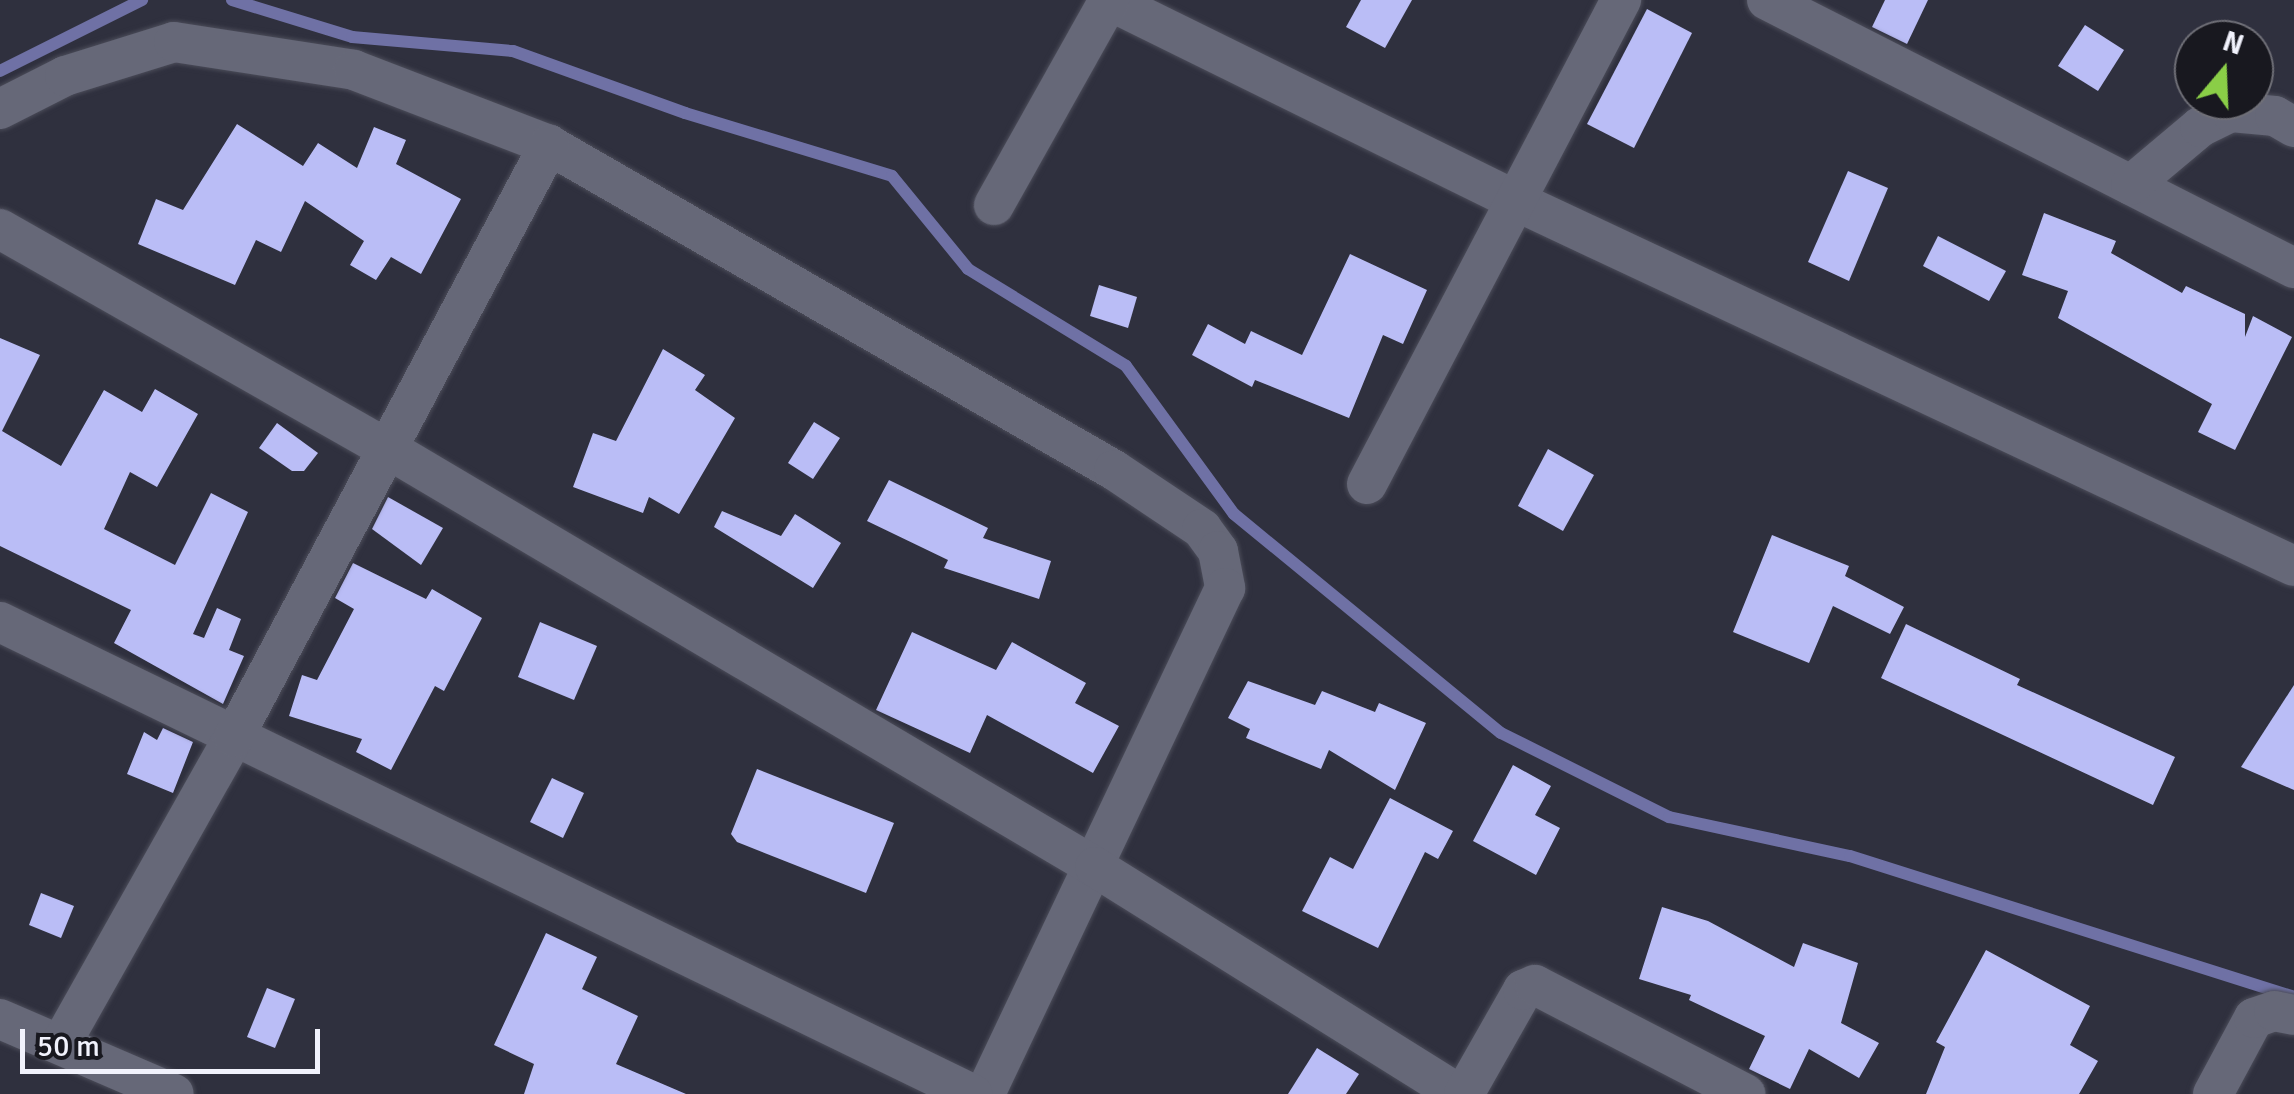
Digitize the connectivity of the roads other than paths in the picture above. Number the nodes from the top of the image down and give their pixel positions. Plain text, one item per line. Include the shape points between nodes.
1 (1109, 0) edge
2 (1620, 0) edge
3 (1767, 0) edge
4 (0, 110) edge
5 (2294, 127) edge
6 (549, 144) junction
7 (2131, 185) junction
8 (1516, 200) junction
9 (994, 205) dead end
10 (0, 229) edge
11 (2294, 268) edge
12 (388, 449) junction
13 (1366, 484) dead end
14 (2294, 566) edge
15 (0, 622) edge
16 (234, 736) junction
17 (1095, 867) junction
18 (2294, 1015) edge
19 (0, 1019) edge
20 (62, 1042) junction
21 (174, 1094) edge
22 (972, 1094) edge
23 (985, 1094) edge
24 (1461, 1094) edge
25 (1745, 1094) edge
26 (2213, 1094) edge

1 - 8 street
1 - 9 street
2 - 8 street
3 - 7 street
4 - 6 street via 64,76 174,42 354,70
5 - 7 street via 2275,116 2231,112 2200,127
6 - 12 street
6 - 17 street via 1114,470 1202,529 1218,551 1225,588
7 - 11 street
8 - 13 street
8 - 14 street
10 - 12 street
12 - 16 street
12 - 17 street
15 - 16 street
16 - 20 street
16 - 22 street
17 - 23 street
17 - 24 street
18 - 26 street via 2274,1011 2254,1018
19 - 20 street
20 - 21 street
24 - 25 street via 1523,990 1534,985

